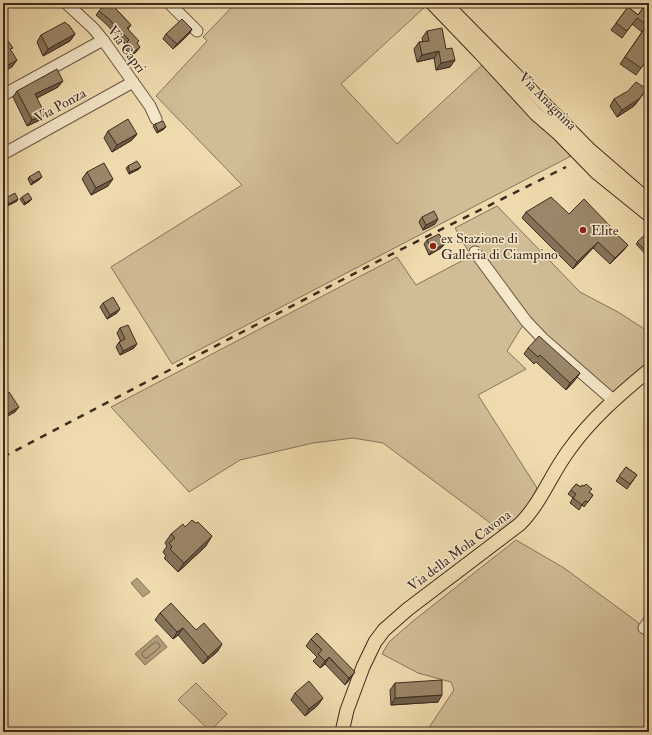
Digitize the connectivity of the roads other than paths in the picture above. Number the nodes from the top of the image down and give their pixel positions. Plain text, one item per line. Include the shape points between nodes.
1 (66, 3) edge
2 (169, 3) edge
3 (432, 3) edge
4 (445, 3) edge
5 (197, 31) dead end
6 (103, 40) junction
7 (133, 82) junction
8 (3, 95) edge
9 (156, 118) dead end
10 (3, 154) edge
11 (641, 199) edge
12 (649, 215) edge
13 (475, 252) dead end
14 (649, 370) edge
15 (613, 400) junction
16 (342, 732) edge

1 - 6 street, Via Capri
2 - 5 street
3 - 11 main road, Via Anagnina via 536,114 597,173
4 - 11 main road, Via Anagnina
6 - 7 street, Via Capri
6 - 8 street
7 - 9 street, Via Capri
7 - 10 street, Via Ponza
11 - 12 main road, Via Anagnina
13 - 15 street via 526,321
14 - 15 main road, Via della Mola Cavona
15 - 16 main road, Via della Mola Cavona via 568,450 535,506 523,521 401,614 379,636 360,674

